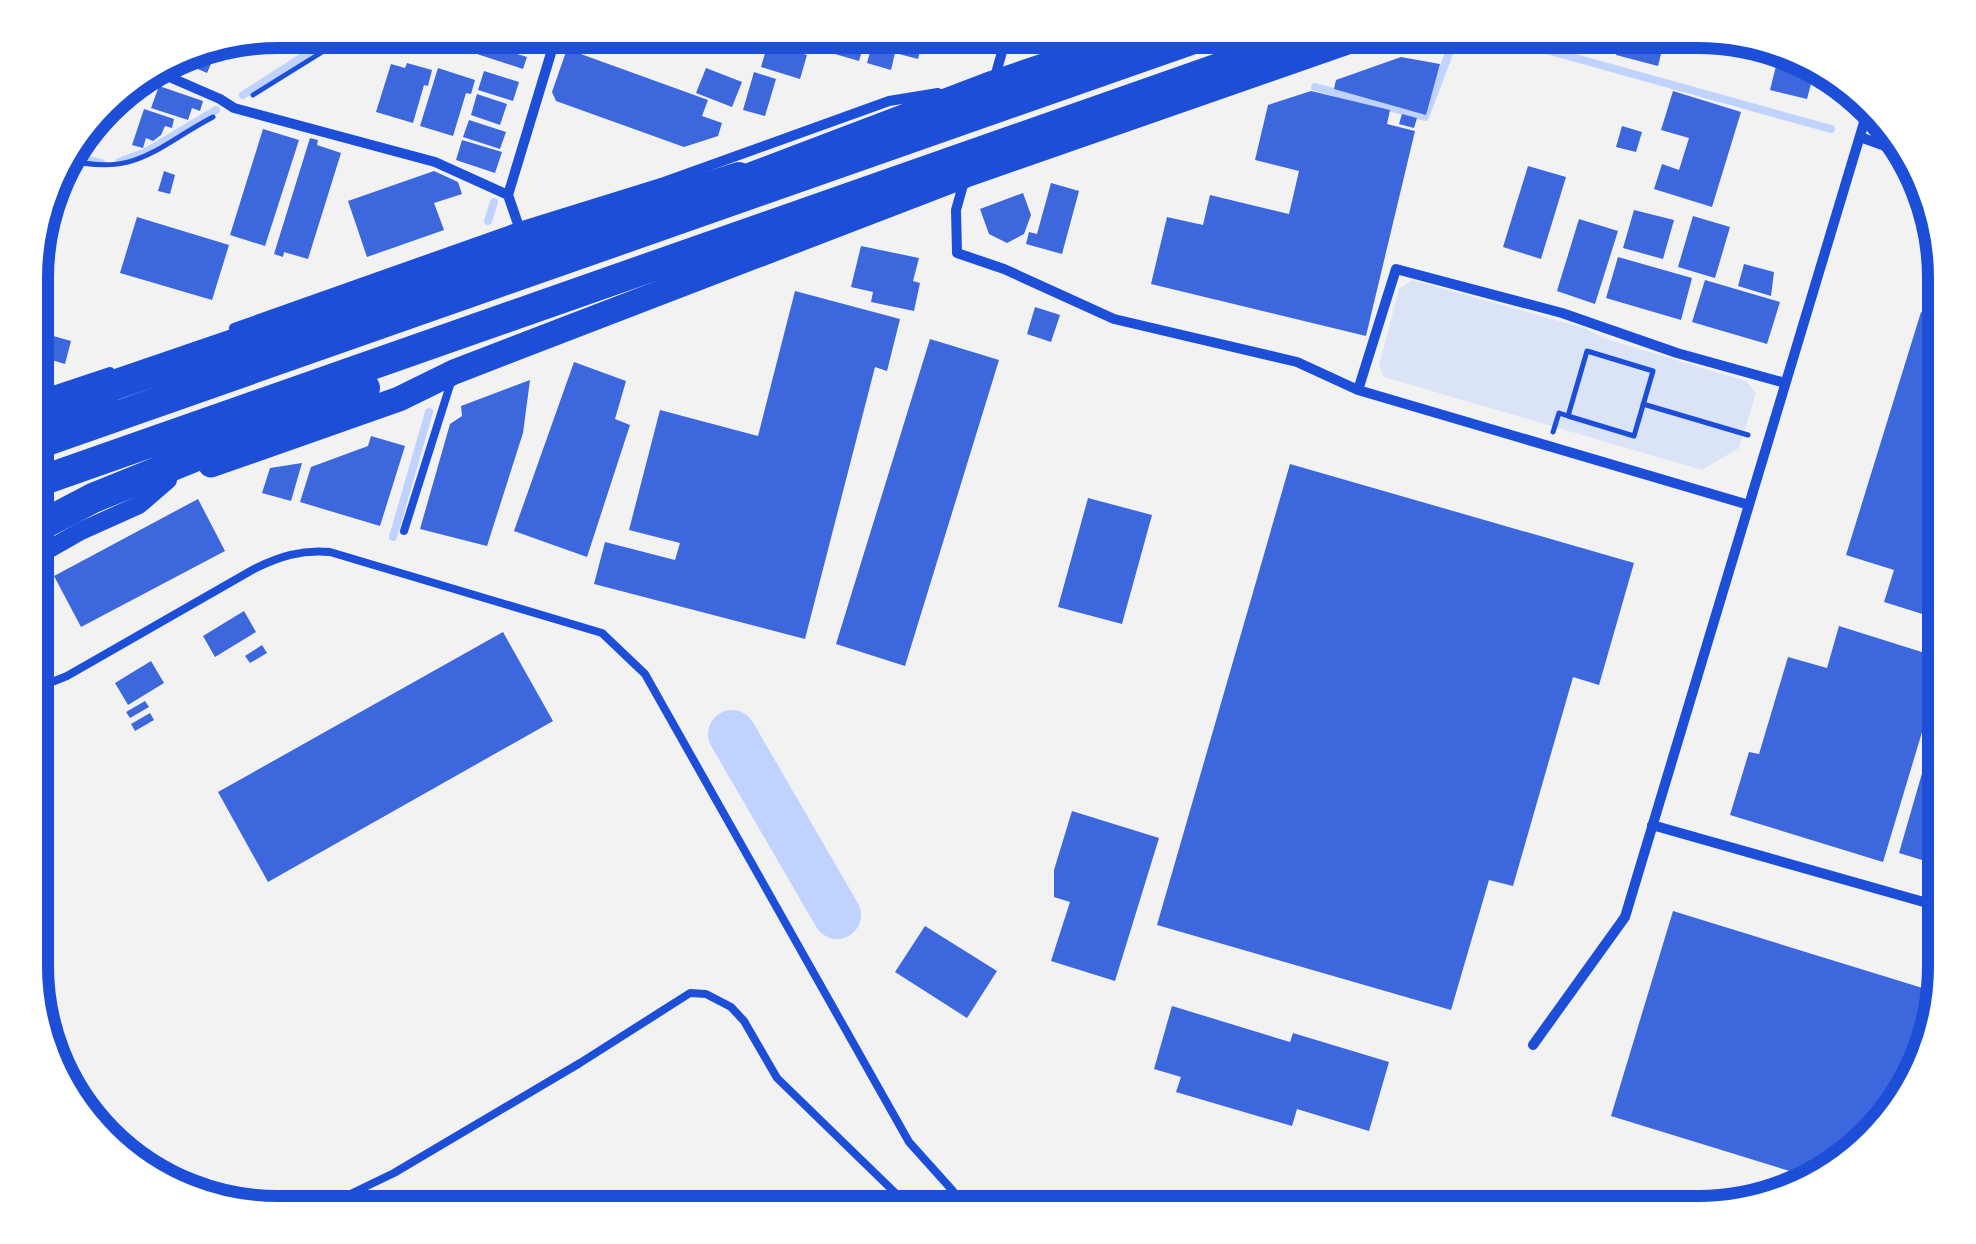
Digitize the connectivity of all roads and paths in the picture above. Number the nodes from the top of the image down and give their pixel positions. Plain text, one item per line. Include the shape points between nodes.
1 (553, 48) edge
2 (1003, 48) edge
3 (1099, 48) edge
4 (1167, 48) edge
5 (1275, 48) edge
6 (1330, 48) edge
7 (167, 76) edge
8 (993, 84) junction
9 (1030, 96) junction
10 (1865, 119) edge
11 (982, 120) dead end
12 (1860, 137) junction
13 (977, 138) dead end
14 (1888, 147) edge
15 (966, 175) junction
16 (508, 196) junction
17 (518, 227) junction
18 (587, 290) junction
19 (217, 334) dead end
20 (126, 366) dead end
21 (454, 372) junction
22 (1785, 383) junction
23 (1358, 390) junction
24 (48, 393) edge
25 (400, 399) junction
26 (1644, 404) junction
27 (48, 415) edge
28 (1568, 416) junction
29 (48, 424) edge
30 (1748, 435) dead end
31 (48, 440) edge
32 (1549, 446) junction
33 (48, 479) edge
34 (48, 480) edge
35 (168, 480) junction
36 (1749, 505) junction
37 (48, 521) edge
38 (48, 523) edge
39 (404, 530) dead end
40 (48, 550) edge
41 (48, 683) edge
42 (1652, 825) junction
43 (1928, 903) edge
44 (1534, 1045) dead end
45 (346, 1196) edge
46 (898, 1196) edge
47 (955, 1196) edge

1 - 16 street
2 - 8 street
3 - 8 main road
4 - 9 highway
5 - 18 highway
6 - 15 main road
7 - 16 street via 234,108 435,162
8 - 11 lane
8 - 17 street via 889,102
8 - 29 main road
9 - 27 highway via 607,218 114,385
9 - 31 highway
10 - 12 street
12 - 14 street
12 - 22 street
13 - 15 lane
15 - 21 main road
15 - 23 street via 956,210 957,253 1114,318 1297,362
16 - 17 street
17 - 19 street
18 - 33 highway
18 - 37 highway
20 - 24 street
21 - 25 main road
21 - 39 lane
22 - 23 street via 1396,268
22 - 36 street
23 - 32 street
25 - 34 main road via 380,391 337,398
25 - 35 main road
26 - 28 path via 1634,436
26 - 28 path via 1653,371 1588,352
26 - 30 path
28 - 32 path via 1558,413
32 - 36 street
35 - 38 main road
35 - 40 street via 139,505
36 - 42 street
41 - 47 lane via 254,569 303,552 330,552 602,633 646,674 909,1142
42 - 43 street
42 - 44 street via 1625,917
45 - 46 lane via 690,993 731,1007 777,1078

